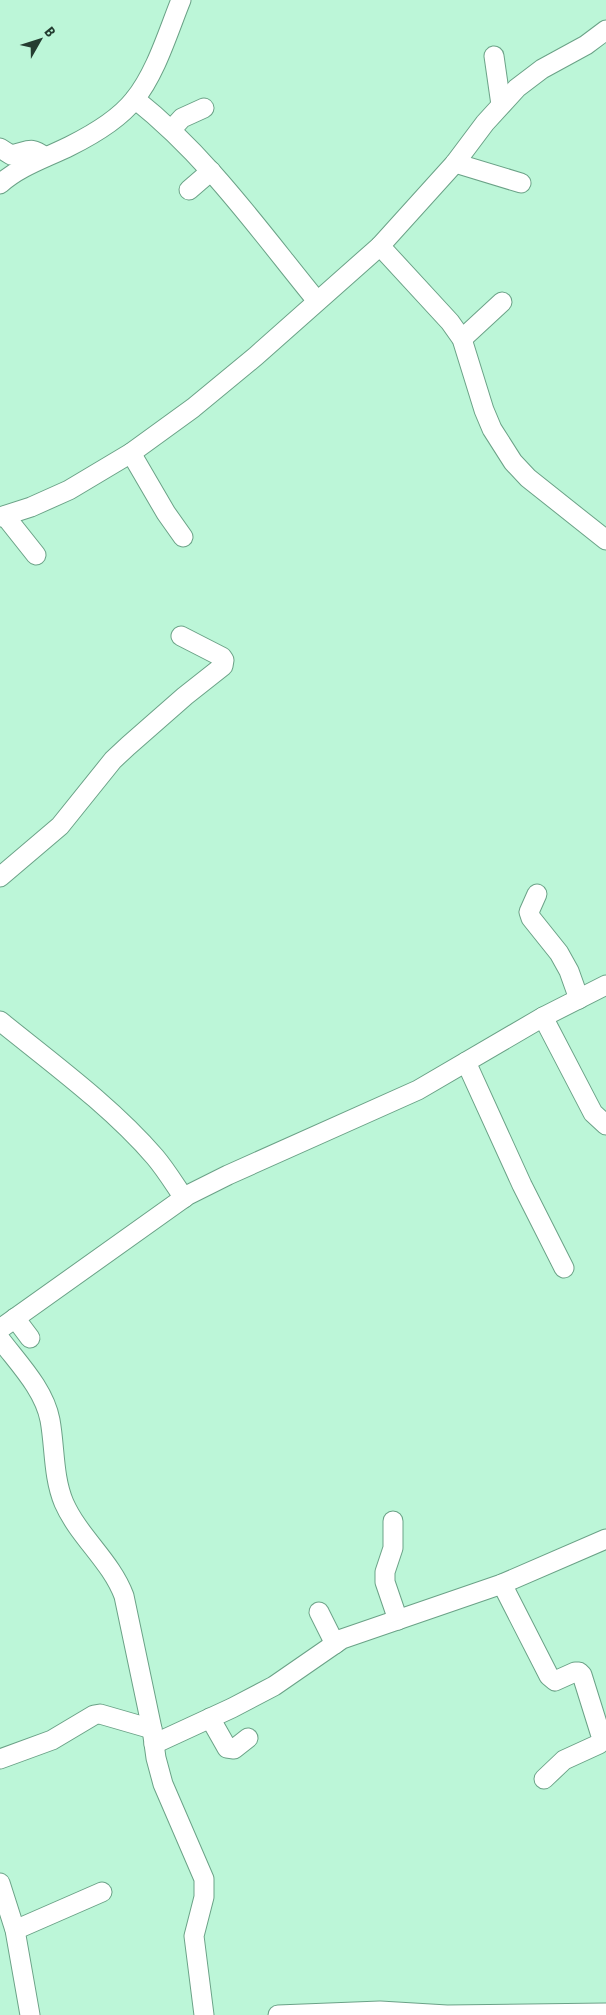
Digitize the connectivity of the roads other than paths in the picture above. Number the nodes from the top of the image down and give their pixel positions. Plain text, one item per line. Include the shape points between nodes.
1 (181, 0) edge
2 (606, 30) edge
3 (494, 56) dead end
4 (135, 99) junction
5 (501, 105) junction
6 (204, 108) dead end
7 (172, 129) junction
8 (0, 148) edge
9 (46, 157) junction
10 (455, 163) junction
11 (211, 171) junction
12 (521, 183) dead end
13 (0, 184) edge
14 (189, 190) dead end
15 (380, 246) junction
16 (317, 301) junction
17 (502, 302) dead end
18 (462, 339) junction
19 (131, 453) junction
20 (2, 517) edge
21 (183, 536) dead end
22 (606, 540) edge
23 (36, 555) dead end
24 (181, 636) dead end
25 (0, 877) edge
26 (538, 894) dead end
27 (606, 985) edge
28 (579, 999) junction
29 (543, 1017) junction
30 (0, 1021) edge
31 (466, 1062) junction
32 (606, 1125) edge
33 (184, 1198) junction
34 (564, 1268) dead end
35 (15, 1318) junction
36 (0, 1329) edge
37 (30, 1338) dead end
38 (0, 1339) edge
39 (393, 1521) dead end
40 (606, 1539) edge
41 (502, 1584) junction
42 (319, 1612) dead end
43 (398, 1620) junction
44 (335, 1644) junction
45 (210, 1718) junction
46 (153, 1736) junction
47 (248, 1738) dead end
48 (0, 1759) edge
49 (544, 1779) dead end
50 (0, 1883) edge
51 (102, 1892) dead end
52 (15, 1930) junction
53 (606, 2013) edge
54 (30, 2015) edge
55 (204, 2015) edge
56 (278, 2015) edge
57 (447, 2015) edge
58 (481, 2015) edge

1 - 4 street via 164,44
2 - 5 street via 532,76
3 - 5 street
4 - 7 street
4 - 9 street via 88,136
5 - 10 street
6 - 7 street via 182,118
7 - 11 street
8 - 9 street via 11,155 32,149
9 - 13 street
10 - 12 street
10 - 15 street
11 - 14 street
11 - 16 street
15 - 16 street
15 - 18 street
16 - 19 street via 193,408
17 - 18 street
18 - 22 street via 484,410 513,462 528,478
19 - 20 street via 69,490
19 - 21 street
20 - 23 street
24 - 25 street via 222,657 222,666 113,760 60,826
26 - 28 street via 531,905 531,918 559,953
27 - 28 street
28 - 29 street
29 - 31 street
29 - 32 street via 593,1112
30 - 33 street via 58,1067 135,1136 156,1158
31 - 33 street via 418,1090
31 - 34 street
33 - 35 street
35 - 36 street
35 - 37 street
38 - 46 street via 47,1407 57,1479 65,1505 122,1591
39 - 43 street via 393,1548 385,1582
40 - 41 street
41 - 43 street
41 - 49 street via 549,1676 556,1681 575,1672 582,1676 602,1739 599,1744 560,1763
42 - 44 street
43 - 44 street
44 - 45 street via 274,1686
45 - 46 street
45 - 47 street via 227,1748 234,1749
46 - 48 street via 94,1714 52,1740
46 - 55 street via 163,1784 204,1879 204,1897 194,1936
50 - 52 street
51 - 52 street
52 - 54 street
53 - 58 street
56 - 57 street via 380,2011
57 - 58 street

